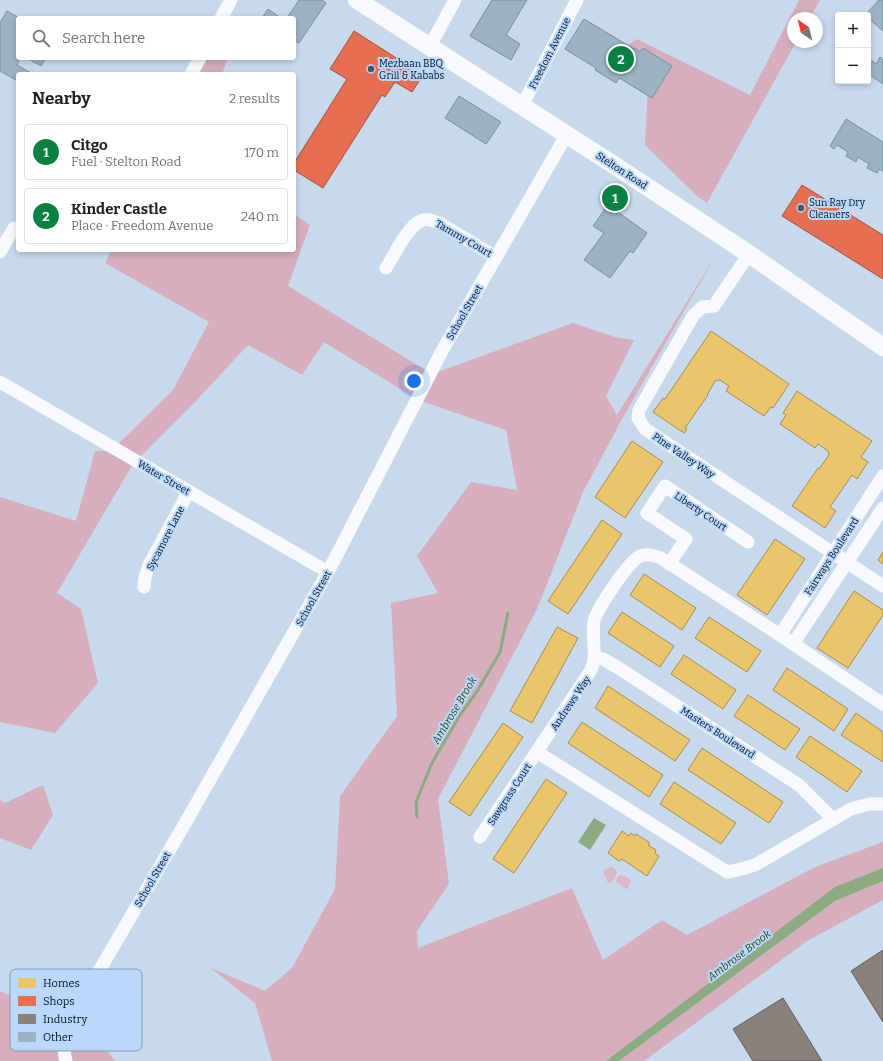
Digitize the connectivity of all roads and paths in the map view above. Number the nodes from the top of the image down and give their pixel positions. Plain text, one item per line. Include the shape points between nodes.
1 (231, 0) edge
2 (356, 0) edge
3 (455, 0) edge
4 (577, 0) edge
5 (222, 16) edge
6 (430, 46) junction
7 (199, 60) edge
8 (192, 72) edge
9 (522, 106) junction
10 (567, 134) junction
11 (14, 228) dead end
12 (0, 252) edge
13 (749, 254) junction
14 (496, 257) junction
15 (386, 268) dead end
16 (883, 347) edge
17 (0, 382) edge
18 (883, 476) edge
19 (189, 491) junction
20 (883, 508) edge
21 (748, 542) dead end
22 (833, 554) junction
23 (847, 562) junction
24 (669, 564) junction
25 (328, 572) junction
26 (883, 586) edge
27 (144, 587) dead end
28 (780, 635) junction
29 (793, 644) junction
30 (595, 657) junction
31 (883, 704) edge
32 (537, 752) junction
33 (883, 804) edge
34 (833, 819) junction
35 (480, 837) dead end
36 (100, 969) edge
37 (65, 1051) edge
38 (66, 1061) edge

1 - 5 street
2 - 6 main road, Stelton Road
3 - 6 street
4 - 9 street, Freedom Avenue
6 - 9 main road, Stelton Road
7 - 8 street
9 - 10 main road, Stelton Road
10 - 13 main road, Stelton Road
10 - 14 street, School Street
11 - 12 street
13 - 16 main road, Stelton Road
13 - 22 street, Pine Valley Way via 714,306 702,307 693,316 640,410 638,418 645,429
14 - 15 street, Tammy Court via 441,224 424,219 411,229
14 - 25 street, School Street via 442,351
17 - 19 street, Water Street
18 - 22 street, Fairways Boulevard
19 - 25 street, Water Street
19 - 27 street, Sycamore Lane via 149,565
20 - 23 street, Fairways Boulevard
21 - 24 street, Liberty Court via 664,486 647,513 686,539
22 - 23 street, Pine Valley Way
22 - 28 street, Fairways Boulevard
23 - 26 street, Pine Valley Way
23 - 29 street, Fairways Boulevard
24 - 28 street, Andrews Way
24 - 30 street, Andrews Way via 648,554 631,563 599,609 594,621
25 - 36 street, School Street
28 - 29 street, Andrews Way
29 - 31 street, Andrews Way
30 - 32 street, Andrews Way via 591,670
30 - 34 street, Masters Boulevard via 618,667 799,785
32 - 34 street via 727,872 755,865
32 - 35 street, Sawgrass Court
33 - 34 street via 861,805
37 - 38 street, School Street

